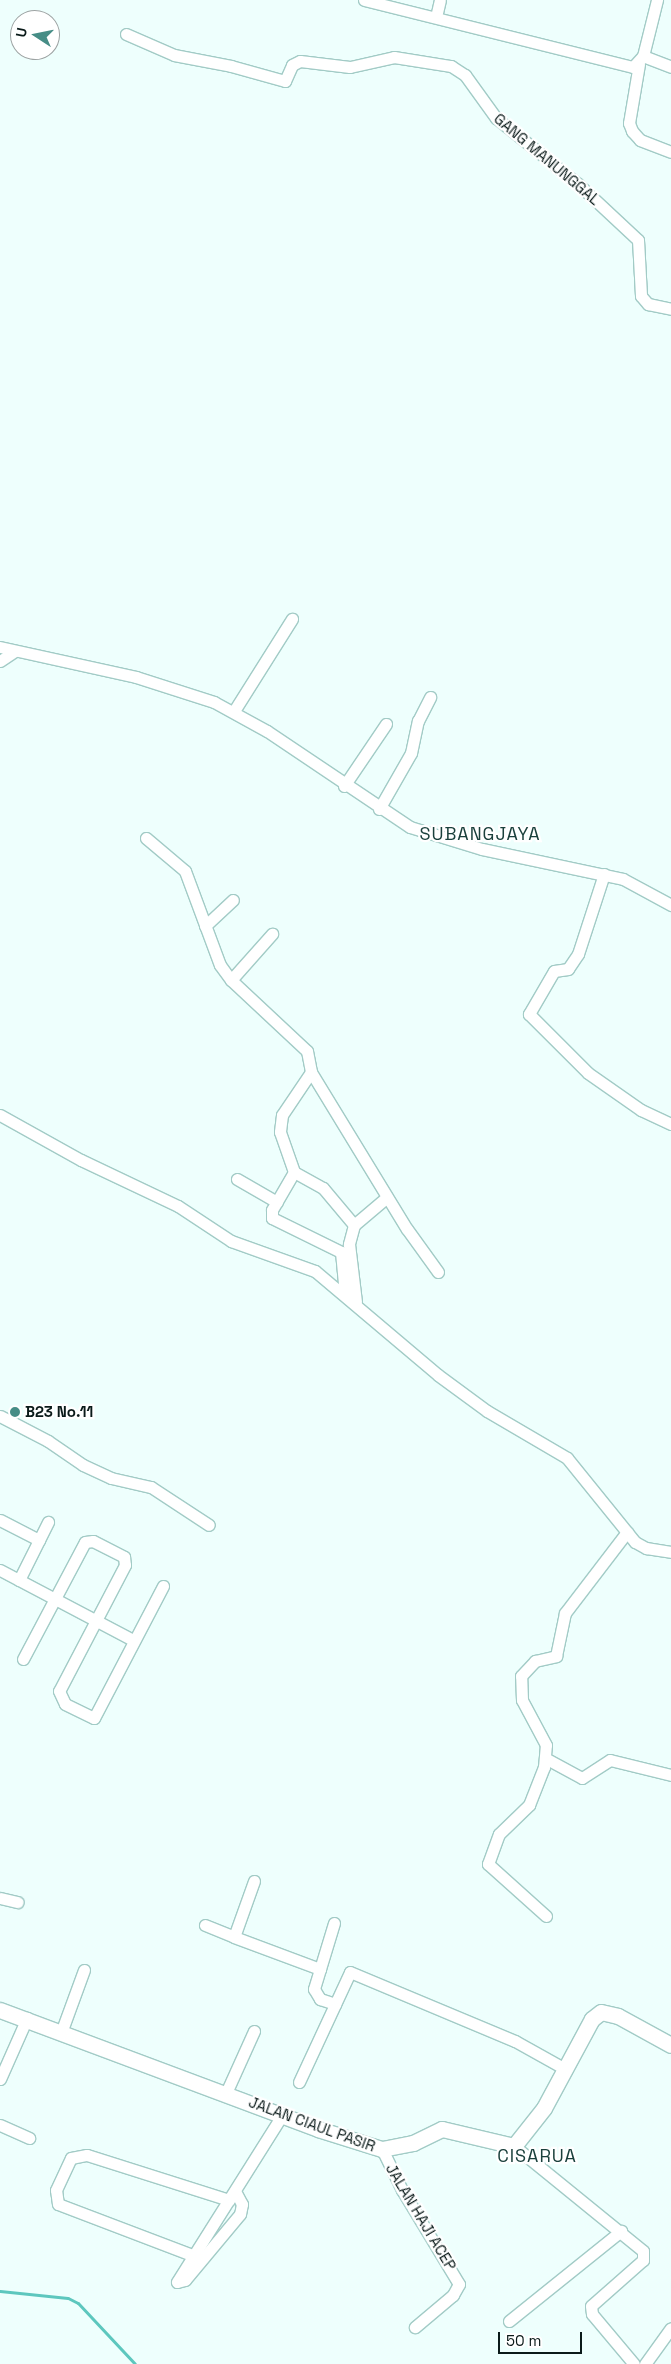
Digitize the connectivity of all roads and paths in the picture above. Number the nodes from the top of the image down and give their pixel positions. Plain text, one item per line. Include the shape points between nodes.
1 (364, 0) edge
2 (440, 0) edge
3 (657, 0) edge
4 (436, 17) junction
5 (126, 34) dead end
6 (641, 60) junction
7 (671, 67) edge
8 (671, 152) edge
9 (671, 308) edge
10 (292, 619) dead end
11 (0, 647) edge
12 (15, 651) junction
13 (0, 662) edge
14 (430, 697) dead end
15 (234, 711) junction
16 (386, 724) dead end
17 (344, 786) junction
18 (379, 809) junction
19 (146, 838) dead end
20 (604, 874) junction
21 (233, 900) dead end
22 (671, 905) edge
23 (205, 926) junction
24 (272, 934) dead end
25 (231, 980) junction
26 (311, 1072) junction
27 (0, 1115) edge
28 (671, 1124) edge
29 (294, 1172) junction
30 (237, 1180) dead end
31 (387, 1197) junction
32 (277, 1202) junction
33 (354, 1225) junction
34 (345, 1248) junction
35 (438, 1272) dead end
36 (345, 1294) junction
37 (356, 1302) junction
38 (0, 1416) edge
39 (0, 1520) edge
40 (48, 1522) dead end
41 (210, 1525) dead end
42 (627, 1532) junction
43 (39, 1540) junction
44 (671, 1552) edge
45 (0, 1570) edge
46 (19, 1580) junction
47 (163, 1586) dead end
48 (58, 1598) junction
49 (96, 1619) junction
50 (134, 1640) junction
51 (23, 1659) dead end
52 (545, 1758) junction
53 (671, 1775) edge
54 (254, 1881) dead end
55 (0, 1898) edge
56 (18, 1902) dead end
57 (546, 1916) dead end
58 (334, 1923) dead end
59 (205, 1925) dead end
60 (234, 1937) junction
61 (320, 1969) junction
62 (84, 1970) dead end
63 (335, 2004) junction
64 (0, 2010) edge
65 (27, 2018) junction
66 (62, 2030) junction
67 (254, 2031) dead end
68 (671, 2045) edge
69 (564, 2069) junction
70 (0, 2079) edge
71 (299, 2082) dead end
72 (226, 2093) junction
73 (283, 2114) junction
74 (0, 2125) edge
75 (29, 2138) dead end
76 (514, 2146) junction
77 (382, 2148) junction
78 (232, 2196) junction
79 (621, 2231) junction
80 (192, 2255) junction
81 (509, 2321) dead end
82 (416, 2327) dead end
83 (671, 2328) edge
84 (634, 2364) edge
85 (646, 2364) edge

1 - 4 street
2 - 4 street
3 - 6 street
4 - 6 street via 629,66
5 - 9 street, GANG MANUNGGAL via 174,55 231,66 285,82 292,65 300,62 350,67 394,57 451,66 465,75 496,118 578,184 638,240 641,296 648,304
6 - 7 street
6 - 8 street via 629,123 640,140
10 - 15 street
11 - 12 street
12 - 13 street
12 - 15 street via 144,679
14 - 18 street via 420,715 411,753
15 - 17 street
16 - 17 street
17 - 18 street
18 - 20 street via 410,826 444,838
19 - 23 street via 185,871
20 - 22 street via 637,885
20 - 28 street via 578,954 566,970 554,971 529,1014 588,1074 641,1110
21 - 23 street
23 - 25 street via 220,965
24 - 25 street
25 - 26 street via 298,1040 307,1051
26 - 29 street via 287,1104 280,1123
26 - 31 street
27 - 36 street via 81,1160 178,1206 231,1241 304,1265
29 - 32 street
29 - 33 street via 323,1188
30 - 32 street
31 - 33 street
31 - 35 street
32 - 34 street via 271,1214 277,1221
33 - 34 street
34 - 36 street
34 - 37 street
36 - 37 street
37 - 42 street via 438,1375 487,1411 566,1458
38 - 41 street via 48,1440 83,1465 111,1478 151,1487
39 - 43 street
40 - 43 street
42 - 44 street via 646,1548
42 - 52 street via 564,1613 556,1656 535,1661 521,1676 522,1700 546,1745
43 - 46 street
45 - 46 street
46 - 48 street
47 - 50 street
48 - 49 street
48 - 49 street via 87,1540 119,1554 125,1559 125,1565
48 - 51 street
49 - 50 street
49 - 50 street via 59,1691 60,1699 78,1713 90,1718 98,1713
52 - 53 street via 582,1778 610,1760
52 - 57 street via 541,1781 529,1805 499,1834 488,1864
54 - 60 street
55 - 56 street
58 - 61 street
59 - 60 street
60 - 61 street
61 - 63 street via 314,1993
62 - 66 street
63 - 69 street via 344,1978 353,1972 450,2017 515,2042
63 - 71 street
64 - 65 street, JALAN CIAUL PASIR
65 - 66 street, JALAN CIAUL PASIR
65 - 70 street
66 - 72 street, JALAN CIAUL PASIR
67 - 72 street
68 - 69 street via 618,2016 601,2012 592,2019
69 - 76 street via 544,2108
72 - 73 street, JALAN CIAUL PASIR
73 - 77 street, JALAN CIAUL PASIR
73 - 78 street
74 - 75 street
76 - 77 street, JALAN CIAUL PASIR via 442,2129 413,2143
76 - 79 street
77 - 82 street, JALAN HAJI ACEP via 459,2284 453,2295
78 - 80 street
78 - 80 street via 242,2204 240,2214 185,2280 177,2282
78 - 80 street via 87,2155 70,2158 56,2190 58,2204
79 - 81 street
79 - 84 street via 641,2246 644,2258 592,2301 591,2309
83 - 85 street

